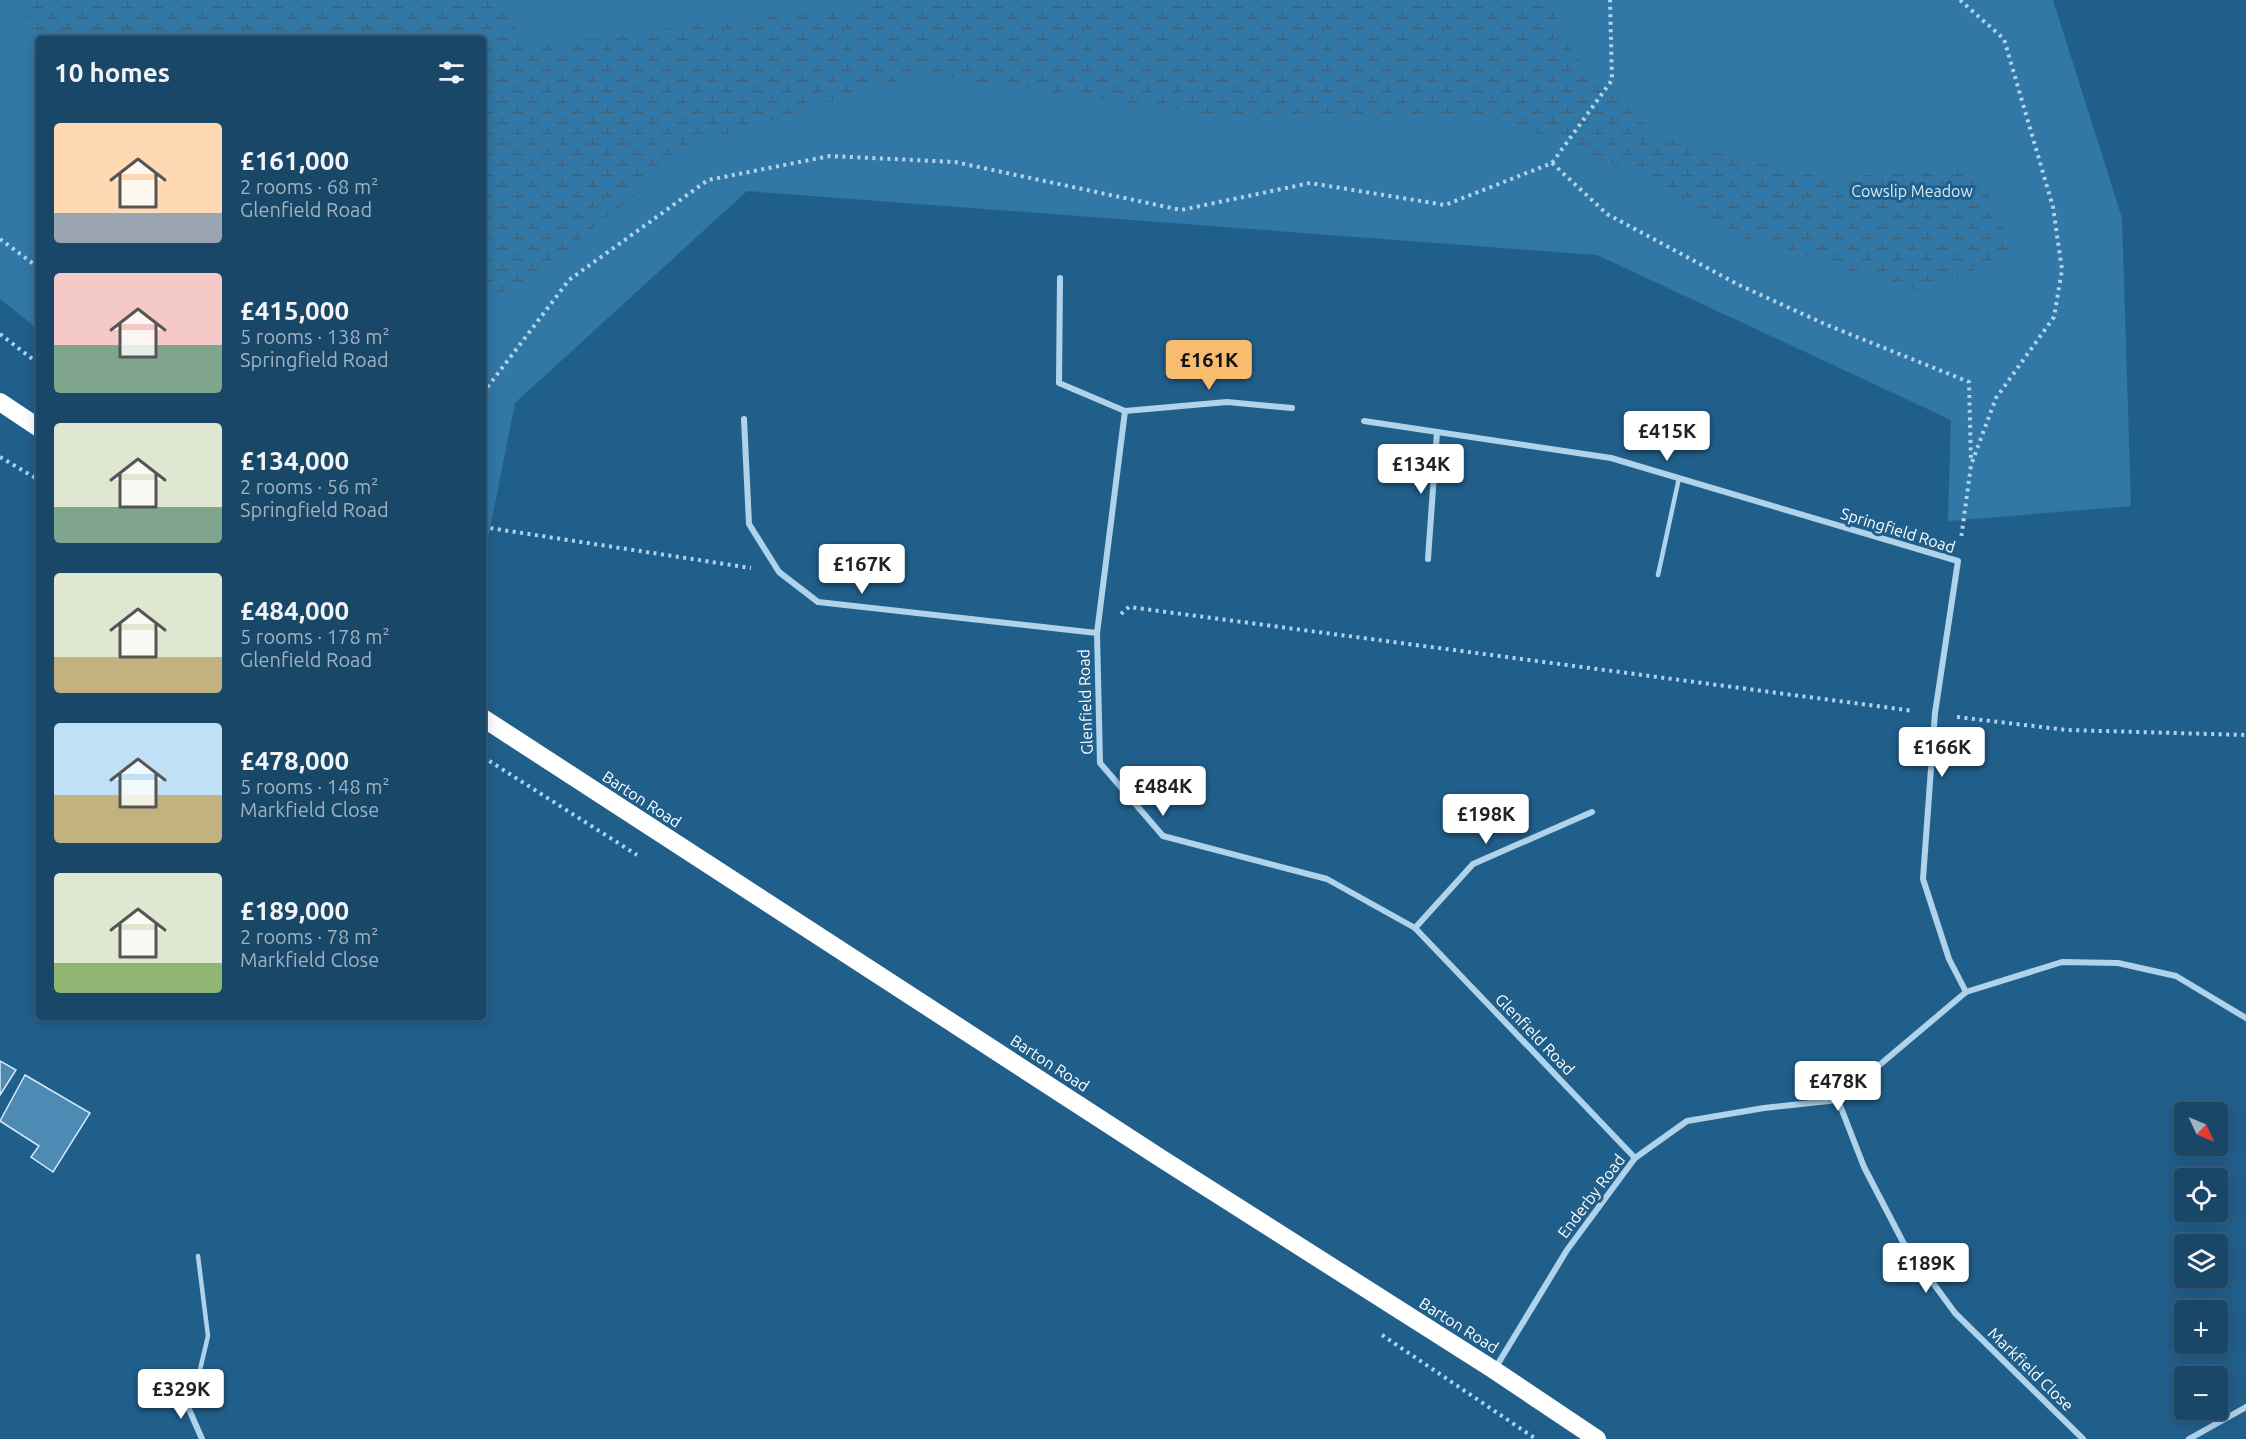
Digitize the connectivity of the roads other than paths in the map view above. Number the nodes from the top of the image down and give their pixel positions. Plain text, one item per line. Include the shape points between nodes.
1 (1060, 278) dead end
2 (0, 402) edge
3 (1292, 408) dead end
4 (1125, 411) junction
5 (744, 419) dead end
6 (1364, 421) dead end
7 (36, 426) edge
8 (1437, 432) junction
9 (1679, 478) junction
10 (1428, 559) dead end
11 (1658, 575) dead end
12 (1097, 633) junction
13 (486, 720) edge
14 (1592, 812) dead end
15 (1415, 928) junction
16 (1966, 992) junction
17 (2246, 1018) edge
18 (1838, 1100) junction
19 (1635, 1158) junction
20 (198, 1256) dead end
21 (1494, 1370) junction
22 (181, 1391) joint
23 (2246, 1407) edge
24 (202, 1439) edge
25 (1597, 1439) edge
26 (2083, 1439) edge
27 (2189, 1439) edge

1 - 4 street via 1059,383
2 - 7 highway
3 - 4 street via 1227,402
4 - 12 street, Glenfield Road
5 - 12 street, Glenfield Road via 749,524 779,572 818,602
6 - 8 street, Springfield Road
8 - 9 street, Springfield Road via 1611,458
8 - 10 street
9 - 11 lane
9 - 16 street, Springfield Road via 1958,561 1935,713 1923,879 1949,959
12 - 15 street, Glenfield Road via 1100,763 1163,836 1327,879
13 - 21 highway, Barton Road
14 - 15 street via 1473,864
15 - 19 street, Glenfield Road
16 - 17 street via 2062,962 2118,963 2176,976
16 - 18 street
18 - 19 street, Enderby Road via 1687,1121
18 - 26 street, Markfield Close via 1864,1167 1903,1242 1954,1313
19 - 21 street, Enderby Road via 1567,1250
20 - 22 lane via 208,1336 199,1374
21 - 25 highway, Barton Road
22 - 24 street
23 - 27 street

